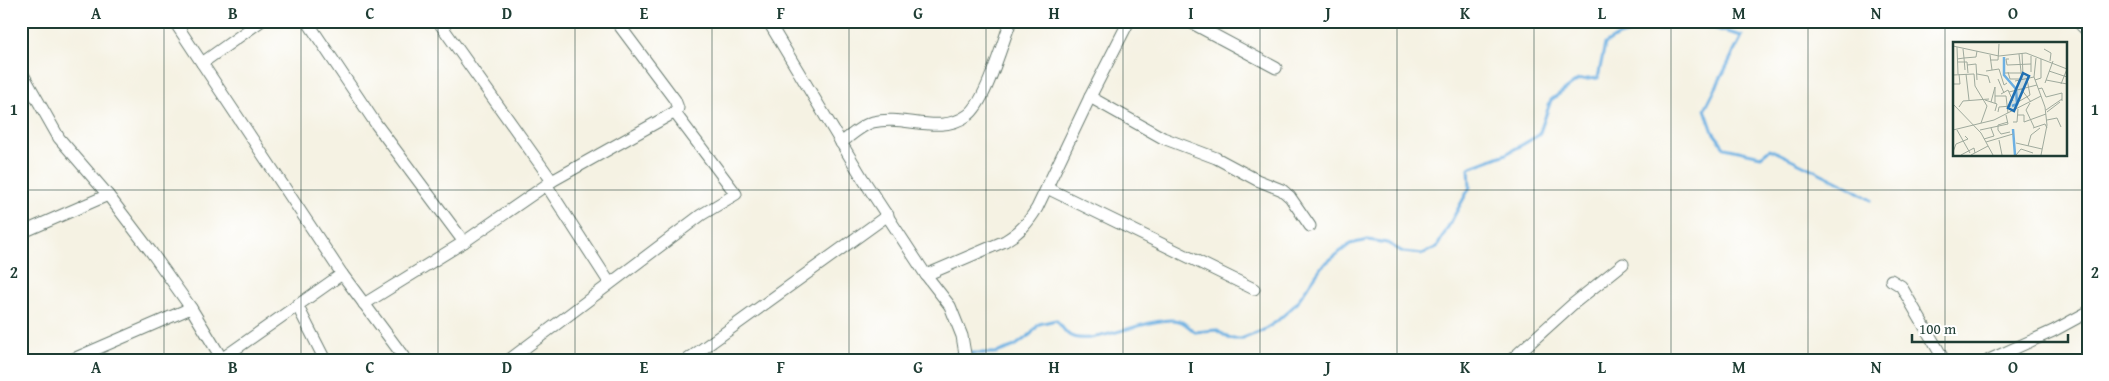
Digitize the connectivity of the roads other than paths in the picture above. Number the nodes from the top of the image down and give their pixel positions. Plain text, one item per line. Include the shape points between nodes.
1 (174, 21) edge
2 (261, 21) edge
3 (307, 21) edge
4 (438, 21) edge
5 (616, 21) edge
6 (768, 21) edge
7 (1011, 21) edge
8 (1129, 21) edge
9 (1188, 21) edge
10 (2077, 21) edge
11 (2088, 32) edge
12 (202, 62) junction
13 (1276, 68) dead end
14 (21, 71) edge
15 (1090, 97) junction
16 (675, 113) junction
17 (841, 143) junction
18 (550, 184) junction
19 (1047, 188) junction
20 (108, 195) junction
21 (888, 215) junction
22 (1310, 226) dead end
23 (21, 233) edge
24 (464, 242) junction
25 (1624, 264) dead end
26 (342, 274) junction
27 (926, 275) junction
28 (1890, 280) dead end
29 (610, 282) junction
30 (1254, 289) dead end
31 (364, 304) junction
32 (297, 305) junction
33 (191, 308) junction
34 (2088, 312) edge
35 (221, 359) edge
36 (71, 360) edge
37 (325, 360) edge
38 (406, 360) edge
39 (509, 360) edge
40 (687, 360) edge
41 (966, 360) edge
42 (1511, 360) edge
43 (1944, 360) edge
44 (1989, 360) edge

1 - 12 street
2 - 12 street
3 - 24 street via 376,124
4 - 18 street
5 - 16 street via 674,100 678,108
6 - 17 street
7 - 17 street via 979,102 968,115 934,125 878,121
8 - 15 street
9 - 13 street
10 - 11 street
12 - 26 street
14 - 20 street via 59,138
15 - 19 street
15 - 22 street via 1163,138 1216,158 1282,190
16 - 18 street
16 - 29 street via 736,194 701,215
17 - 21 street
18 - 24 street
18 - 29 street
19 - 27 street via 1029,222 1017,234
19 - 30 street
20 - 23 street
20 - 33 street
21 - 27 street
21 - 40 street
24 - 31 street
25 - 42 street via 1573,304
26 - 31 street
26 - 32 street
27 - 41 street via 953,311
28 - 43 street via 1901,286
29 - 39 street
31 - 38 street
32 - 35 street
32 - 37 street
33 - 35 street
33 - 36 street
34 - 44 street

